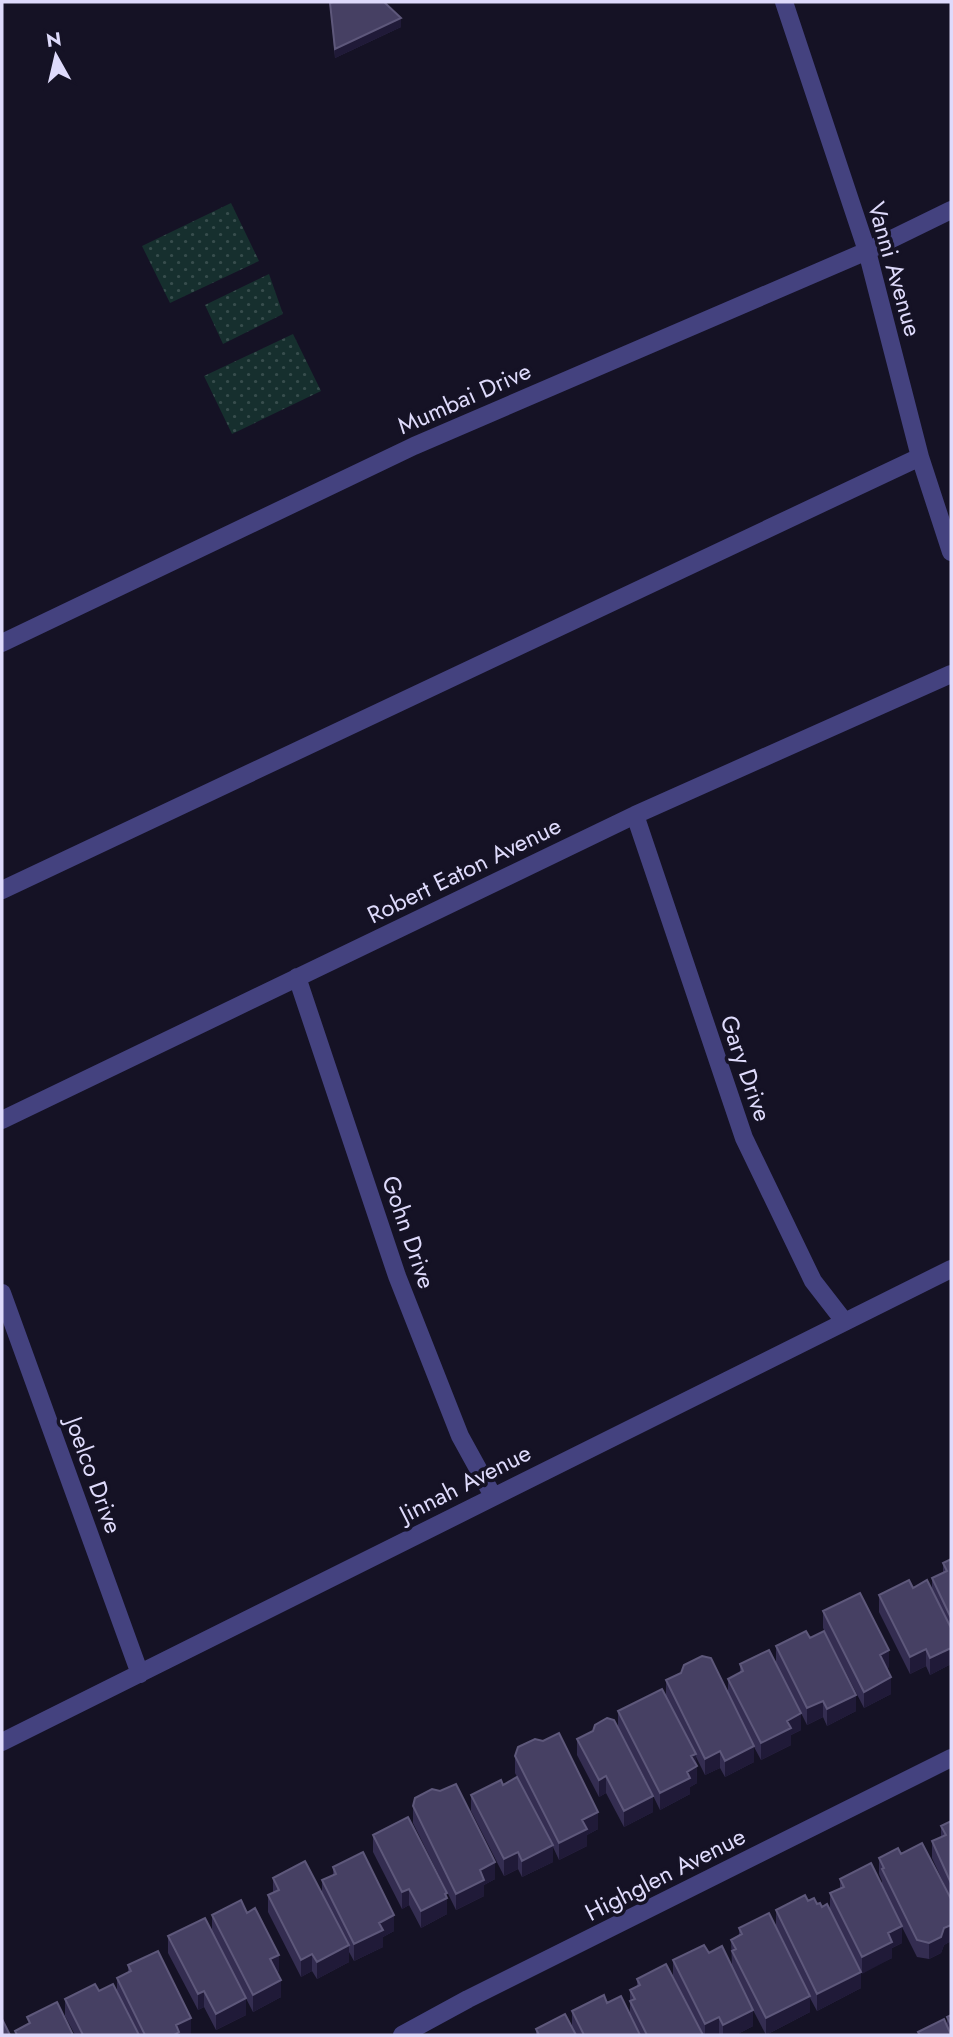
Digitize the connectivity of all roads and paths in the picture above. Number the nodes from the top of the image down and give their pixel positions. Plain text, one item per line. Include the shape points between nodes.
1 (784, 2) edge
2 (951, 210) edge
3 (867, 251) junction
4 (920, 457) junction
5 (951, 552) edge
6 (2, 643) edge
7 (951, 674) edge
8 (635, 815) junction
9 (2, 890) edge
10 (297, 978) junction
11 (2, 1120) edge
12 (951, 1269) edge
13 (2, 1293) edge
14 (844, 1321) junction
15 (493, 1496) junction
16 (140, 1674) junction
17 (2, 1742) edge
18 (951, 1758) edge
19 (402, 2035) edge

1 - 3 street, Vanni Avenue
2 - 3 street, Mumbai Drive
3 - 4 street, Vanni Avenue
3 - 6 street, Mumbai Drive via 414,446
4 - 5 street, Vanni Avenue
4 - 9 street
7 - 8 street, Robert Eaton Avenue
8 - 10 street, Robert Eaton Avenue
8 - 14 street, Gary Drive via 744,1138 814,1281
10 - 11 street, Robert Eaton Avenue
10 - 15 street, Gohn Drive via 397,1276 460,1436
12 - 14 street, Jinnah Avenue
13 - 16 street, Joelco Drive
14 - 15 street, Jinnah Avenue
15 - 16 street, Jinnah Avenue
16 - 17 street, Jinnah Avenue
18 - 19 street, Highglen Avenue

